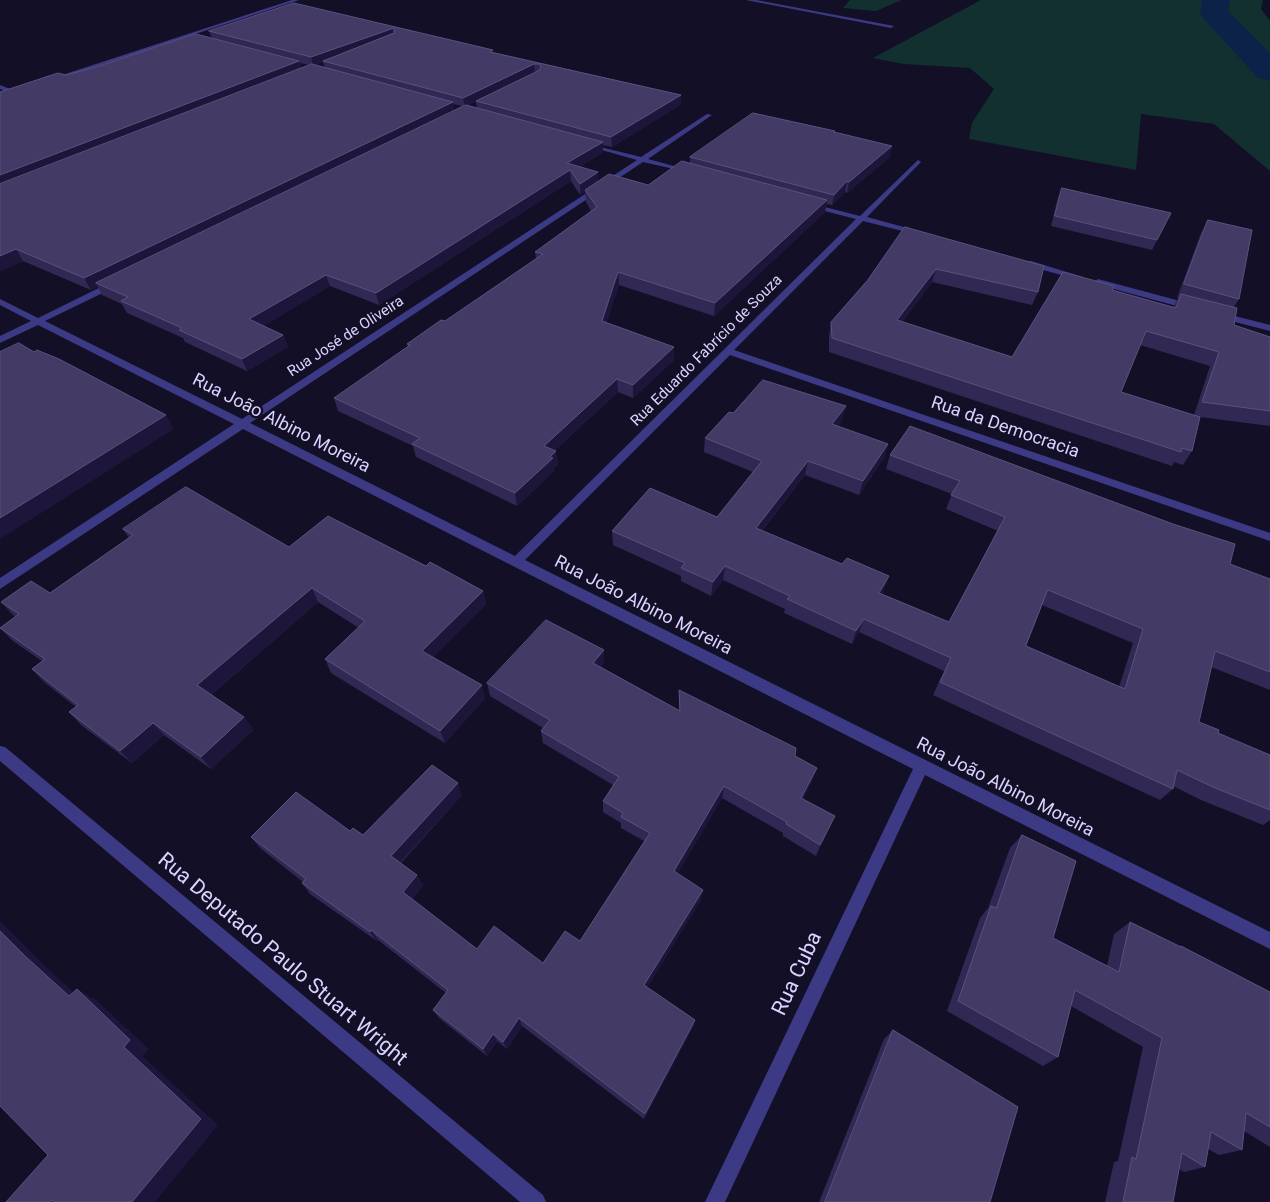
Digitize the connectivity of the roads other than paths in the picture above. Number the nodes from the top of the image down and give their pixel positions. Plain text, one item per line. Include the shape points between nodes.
1 (297, 0) edge
2 (748, 0) edge
3 (891, 26) dead end
4 (186, 36) junction
5 (195, 39) edge
6 (40, 83) edge
7 (0, 87) edge
8 (22, 89) edge
9 (13, 92) junction
10 (0, 96) edge
11 (710, 115) dead end
12 (578, 142) edge
13 (643, 159) junction
14 (918, 162) dead end
15 (700, 175) edge
16 (795, 200) edge
17 (862, 218) junction
18 (928, 236) edge
19 (1023, 262) edge
20 (119, 282) edge
21 (0, 302) edge
22 (1204, 310) edge
23 (1213, 313) edge
24 (39, 321) junction
25 (1270, 328) edge
26 (0, 340) edge
27 (728, 352) junction
28 (242, 424) junction
29 (1270, 537) edge
30 (516, 562) junction
31 (0, 584) edge
32 (0, 752) edge
33 (922, 766) junction
34 (1270, 941) edge
35 (536, 1202) edge
36 (715, 1202) edge

1 - 4 street
2 - 3 street
4 - 5 street
4 - 6 street
7 - 9 street
8 - 9 street
9 - 10 street
11 - 13 street, Rua José de Oliveira
12 - 13 street
13 - 15 street
13 - 28 street, Rua José de Oliveira
14 - 17 street, Rua Eduardo Fabrício de Souza
16 - 17 street
17 - 18 street
17 - 27 street, Rua Eduardo Fabrício de Souza
19 - 22 street
20 - 24 street
21 - 24 street, Rua João Albino Moreira
23 - 25 street
24 - 26 street
24 - 28 street, Rua João Albino Moreira
27 - 29 street, Rua da Democracia
27 - 30 street, Rua Eduardo Fabrício de Souza
28 - 30 street, Rua João Albino Moreira
28 - 31 street, Rua José de Oliveira
30 - 33 street, Rua João Albino Moreira
32 - 35 street, Rua Deputado Paulo Stuart Wright
33 - 34 street, Rua João Albino Moreira
33 - 36 street, Rua Cuba

